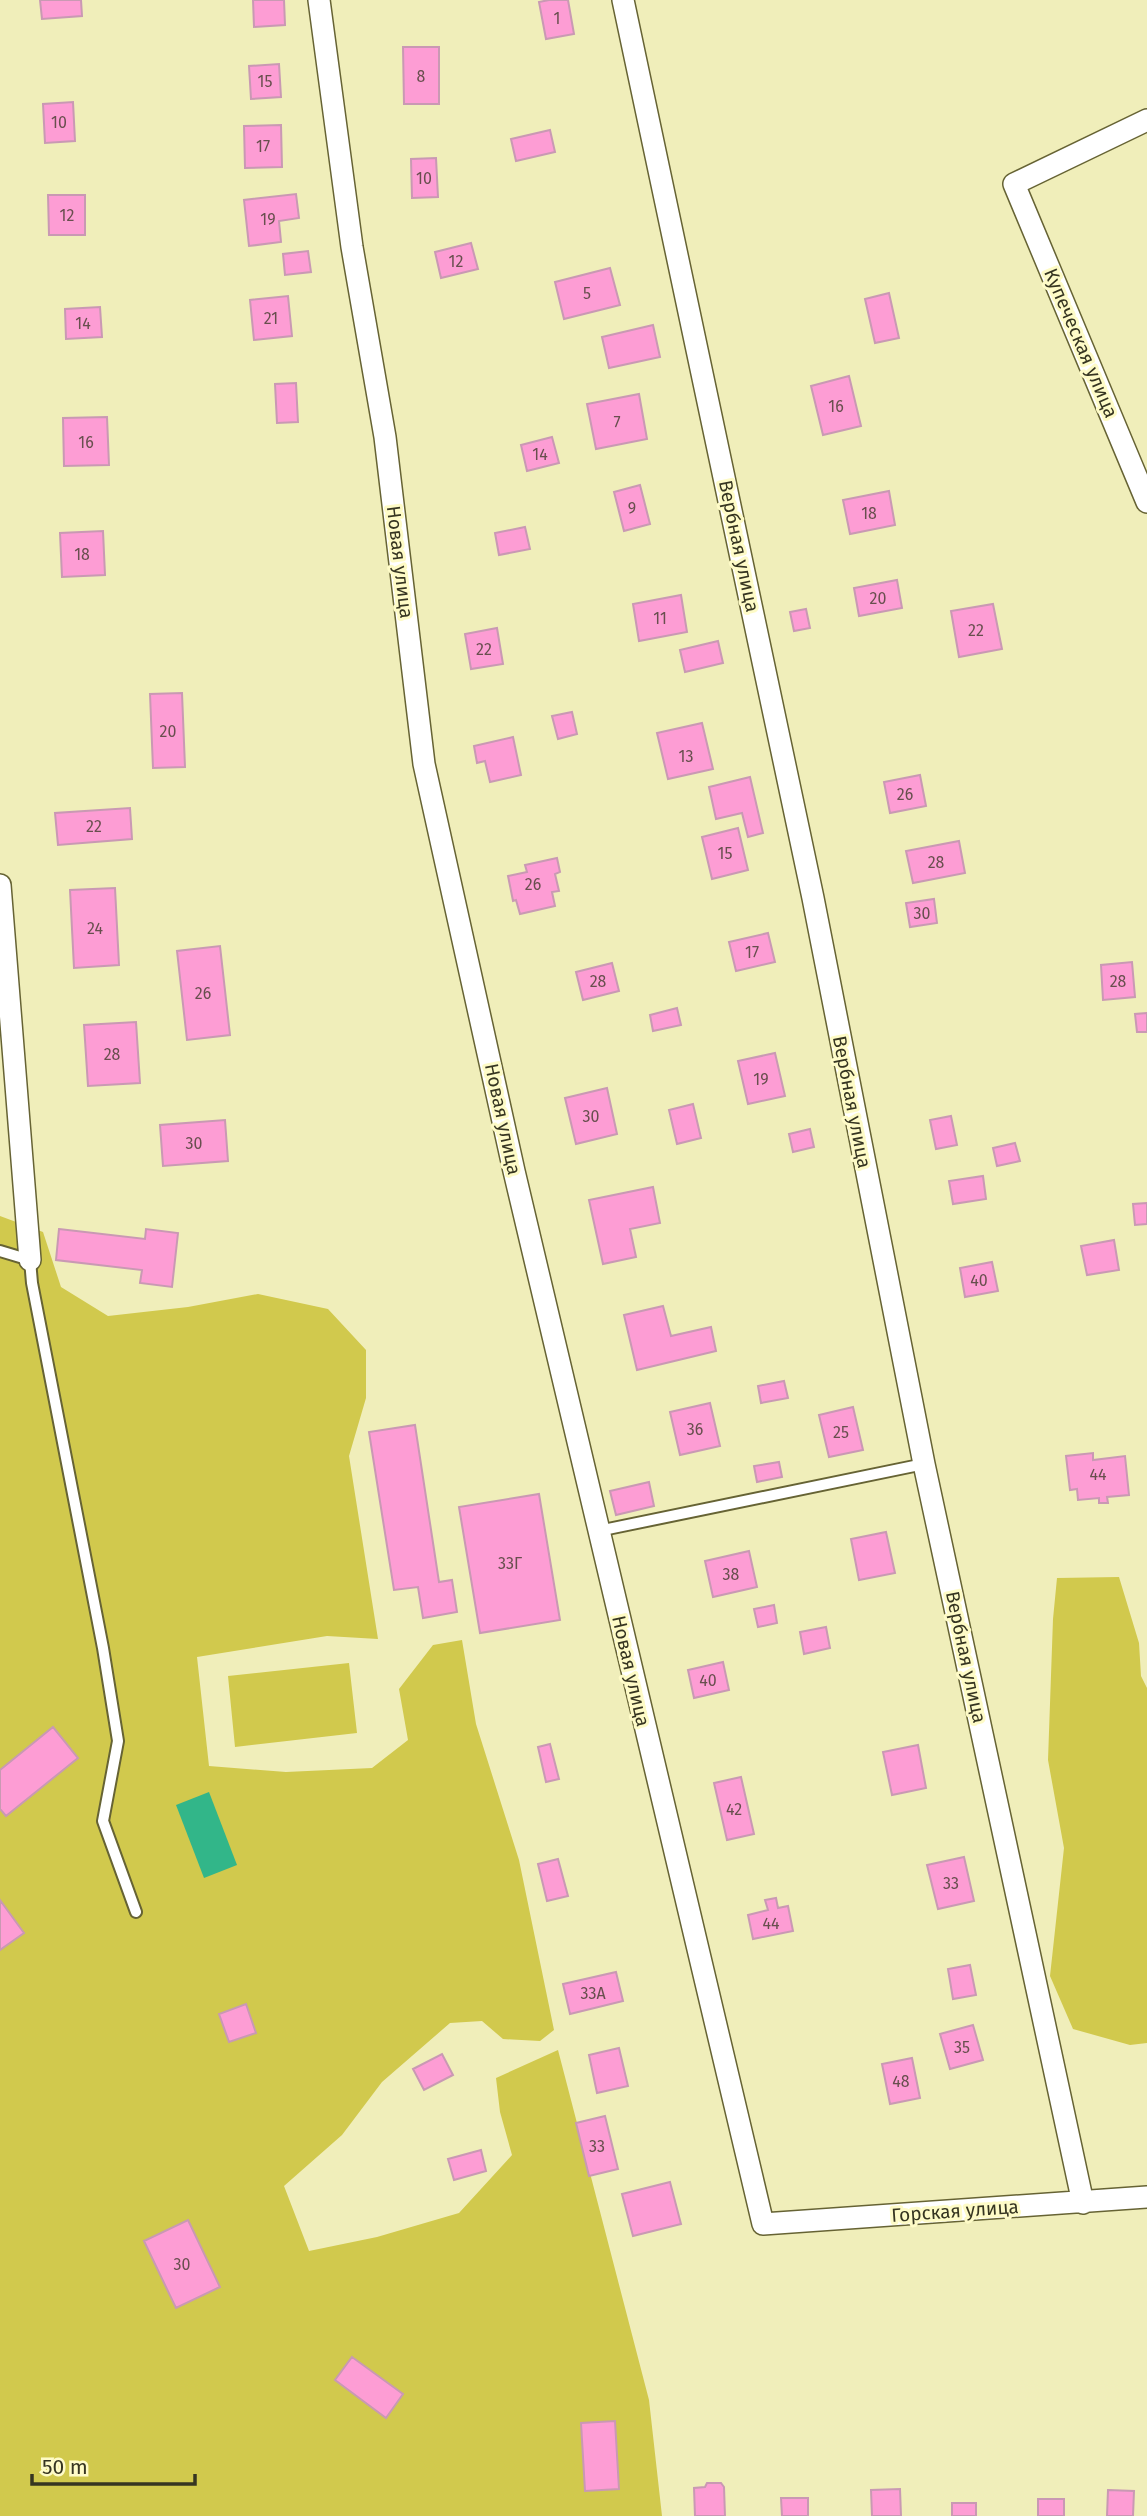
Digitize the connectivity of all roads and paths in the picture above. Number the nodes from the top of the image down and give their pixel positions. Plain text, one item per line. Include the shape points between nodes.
1 (319, 0) edge
2 (623, 0) edge
3 (1147, 120) edge
4 (1147, 502) edge
5 (0, 886) edge
6 (0, 1251) edge
7 (30, 1259) junction
8 (924, 1464) junction
9 (598, 1531) junction
10 (136, 1912) dead end
11 (1147, 2197) edge
12 (1083, 2203) junction
13 (763, 2224) joint

1 - 9 street, Новая улица via 352,247 385,437 424,764
2 - 8 street, Вербная улица via 813,898
3 - 4 street, Купеческая улица via 1014,184
5 - 7 street
6 - 7 lane
7 - 10 lane via 118,1741 103,1821
8 - 9 lane
8 - 12 street, Вербная улица
9 - 13 street, Новая улица
11 - 12 street, Горская улица
12 - 13 street, Горская улица

